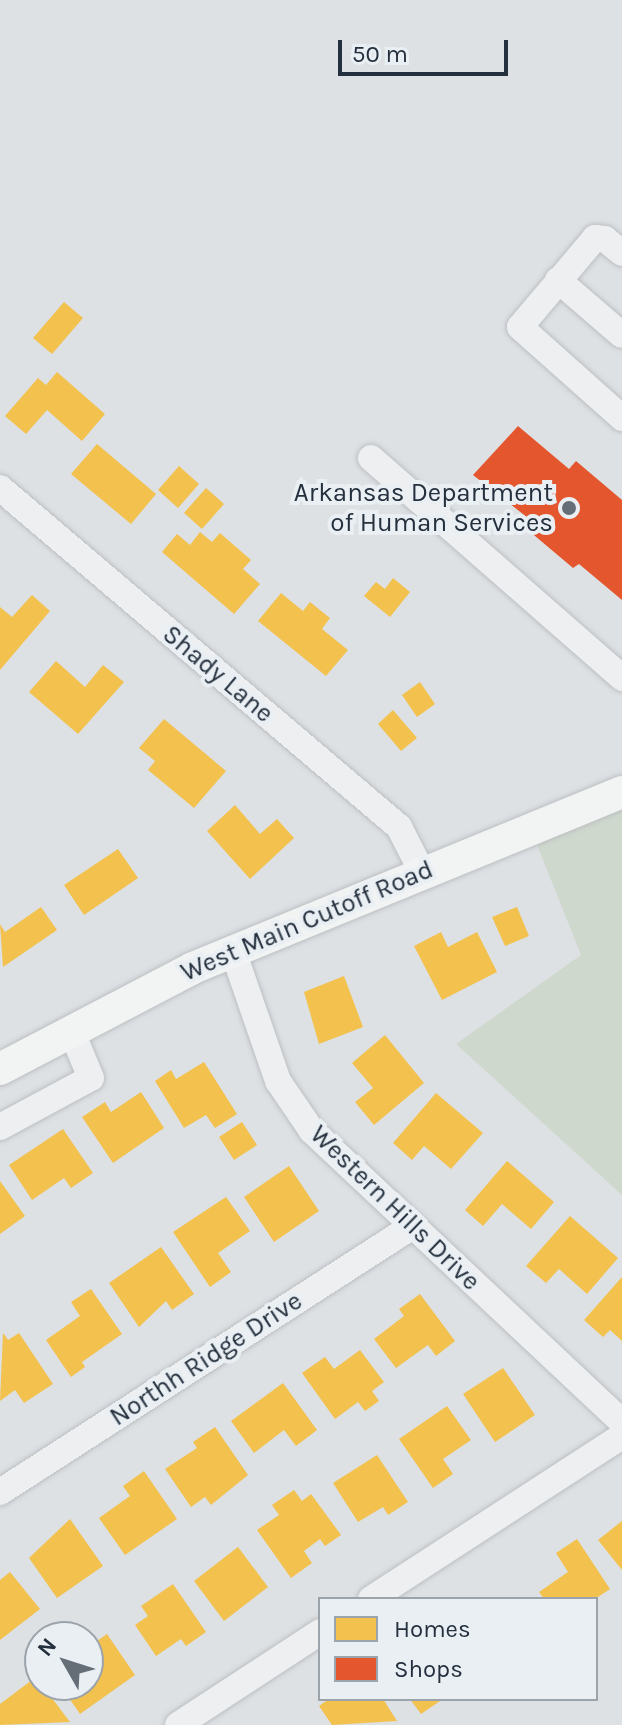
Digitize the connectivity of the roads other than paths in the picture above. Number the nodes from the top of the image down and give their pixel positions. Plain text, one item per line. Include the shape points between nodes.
1 (622, 253) edge
2 (558, 280) junction
3 (622, 335) edge
4 (622, 418) edge
5 (371, 458) dead end
6 (0, 488) edge
7 (622, 678) edge
8 (622, 792) edge
9 (421, 870) junction
10 (233, 951) junction
11 (71, 1030) junction
12 (0, 1069) edge
13 (0, 1127) edge
14 (411, 1227) junction
15 (622, 1422) edge
16 (622, 1436) edge
17 (0, 1492) edge
18 (374, 1597) edge
19 (318, 1633) edge
20 (178, 1725) edge

1 - 2 street via 595,238
2 - 3 street
2 - 4 street via 520,327 522,334
5 - 7 street
6 - 9 street, Shady Lane via 399,827
8 - 9 main road, West Main Cutoff Road via 532,832
9 - 10 main road, West Main Cutoff Road
10 - 11 main road, West Main Cutoff Road
10 - 14 street, Western Hills Drive via 278,1081 312,1131
11 - 12 main road, West Main Cutoff Road
11 - 13 street via 91,1078
14 - 15 street, Western Hills Drive
14 - 17 street, Northh Ridge Drive
16 - 18 street
19 - 20 street

